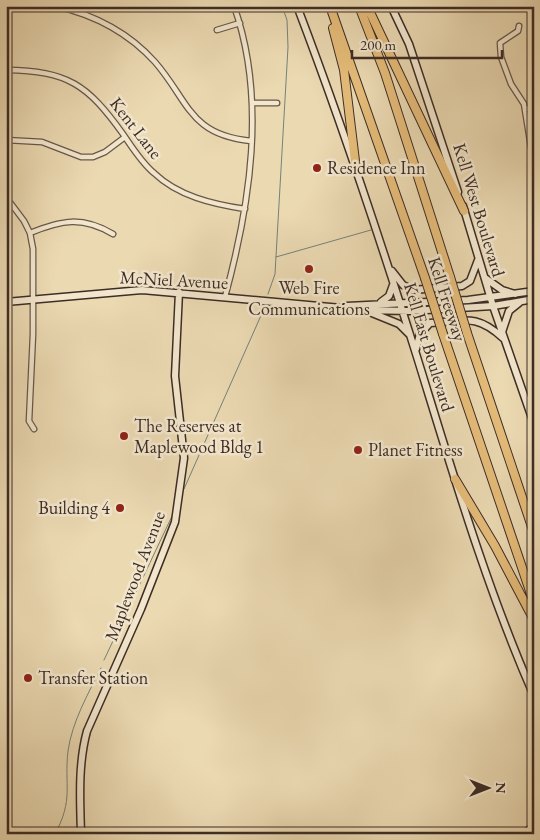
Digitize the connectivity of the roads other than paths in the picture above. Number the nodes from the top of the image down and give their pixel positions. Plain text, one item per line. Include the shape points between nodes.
1 (56, 6) edge
2 (234, 6) edge
3 (297, 6) edge
4 (329, 6) edge
5 (359, 6) edge
6 (366, 6) edge
7 (391, 6) edge
8 (240, 23) junction
9 (520, 26) dead end
10 (217, 30) dead end
11 (6, 70) edge
12 (277, 102) dead end
13 (252, 103) junction
14 (534, 108) edge
15 (525, 109) junction
16 (125, 137) junction
17 (532, 139) edge
18 (6, 140) edge
19 (251, 141) junction
20 (534, 166) edge
21 (356, 169) junction
22 (6, 197) edge
23 (245, 209) junction
24 (464, 211) junction
25 (30, 233) junction
26 (113, 234) dead end
27 (478, 259) junction
28 (388, 266) junction
29 (484, 277) junction
30 (392, 278) junction
31 (534, 291) edge
32 (179, 292) junction
33 (517, 294) junction
34 (225, 297) junction
35 (490, 298) junction
36 (33, 299) junction
37 (534, 299) edge
38 (523, 301) junction
39 (6, 302) edge
40 (400, 302) junction
41 (380, 303) junction
42 (493, 306) junction
43 (341, 307) junction
44 (363, 310) junction
45 (402, 311) junction
46 (410, 335) junction
47 (503, 336) junction
48 (415, 352) junction
49 (533, 423) edge
50 (34, 429) dead end
51 (534, 465) edge
52 (455, 479) junction
53 (534, 533) edge
54 (534, 603) edge
55 (534, 620) edge
56 (534, 696) edge
57 (534, 826) edge
58 (81, 834) edge
59 (524, 834) edge

1 - 19 street via 122,32 156,63 193,117 221,135
2 - 8 street
3 - 21 main road, Kell East Boulevard
4 - 21 highway via 344,70
4 - 54 highway, Kell Freeway, bridge
5 - 53 highway, Kell Freeway, bridge via 384,73
6 - 24 highway
7 - 24 main road, Kell West Boulevard via 409,44
8 - 10 street
8 - 13 street
9 - 15 street via 518,31 500,43 500,49 511,84
11 - 16 street, Kent Lane via 50,72 69,80 103,106
12 - 13 street
13 - 19 street
14 - 15 street
15 - 17 street
16 - 18 street via 93,157 72,154 42,142
16 - 23 street, Kent Lane via 154,173 184,193
17 - 20 street
19 - 23 street
21 - 28 main road, Kell East Boulevard
22 - 25 street
23 - 34 street
24 - 27 main road, Kell West Boulevard
25 - 26 street via 50,224 77,221 97,224
25 - 36 street
27 - 28 main road via 470,281 462,286 422,290 403,285
27 - 29 main road, Kell West Boulevard
28 - 30 main road, Kell East Boulevard
29 - 33 main road via 502,290
29 - 35 main road, Kell West Boulevard
30 - 40 main road, Kell East Boulevard
30 - 41 main road via 389,296
31 - 33 main road, McNiel Avenue
32 - 34 main road, McNiel Avenue
32 - 36 main road, McNiel Avenue via 129,290
32 - 58 main road, Maplewood Avenue via 175,376 184,458 175,522 141,609 87,730 82,748
33 - 35 main road, McNiel Avenue
34 - 43 main road, McNiel Avenue
35 - 40 main road, McNiel Avenue
35 - 42 main road, Kell West Boulevard
36 - 39 main road, McNiel Avenue
36 - 50 street via 29,421
37 - 38 main road, McNiel Avenue
38 - 42 main road, McNiel Avenue
38 - 47 main road via 505,318
40 - 41 main road, McNiel Avenue
40 - 45 main road, Kell East Boulevard
41 - 43 main road, McNiel Avenue
42 - 45 main road, McNiel Avenue
42 - 47 main road, Kell West Boulevard
43 - 44 main road, McNiel Avenue
44 - 45 main road, McNiel Avenue
44 - 46 main road via 385,316
45 - 46 main road, Kell East Boulevard
46 - 48 main road, Kell East Boulevard
47 - 48 main road via 480,321 430,324 420,334
47 - 49 main road, Kell West Boulevard
48 - 52 main road, Kell East Boulevard
49 - 51 highway
52 - 55 highway
52 - 56 main road, Kell East Boulevard via 511,644
57 - 59 main road

